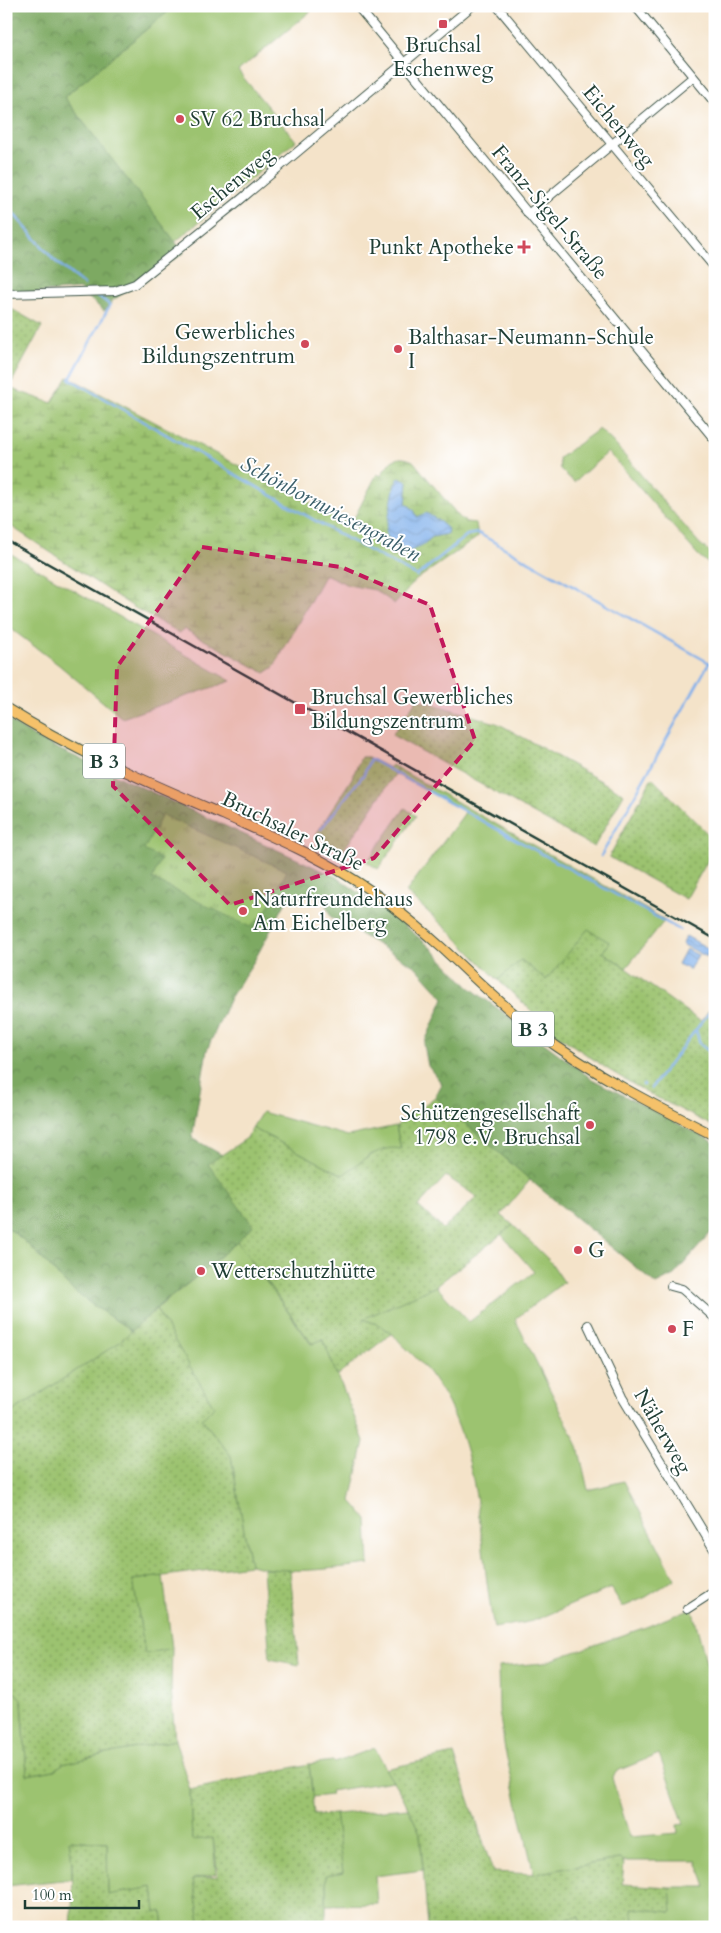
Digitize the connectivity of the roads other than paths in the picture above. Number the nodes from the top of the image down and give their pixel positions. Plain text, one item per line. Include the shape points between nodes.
1 (472, 6) edge
2 (497, 6) edge
3 (635, 6) edge
4 (358, 8) dead end
5 (403, 64) junction
6 (693, 77) junction
7 (715, 103) edge
8 (612, 145) junction
9 (528, 214) junction
10 (715, 268) edge
11 (6, 294) edge
12 (715, 440) edge
13 (6, 708) edge
14 (715, 1136) edge
15 (671, 1286) dead end
16 (715, 1318) edge
17 (588, 1325) dead end
18 (715, 1551) edge
19 (715, 1591) edge
20 (686, 1609) dead end

1 - 5 street, Eschenweg
2 - 8 street, Eichenweg
3 - 6 street
4 - 5 street, Franz-Sigel-Straße
5 - 9 street, Franz-Sigel-Straße
5 - 11 street, Eschenweg via 135,284 115,291
6 - 7 street
6 - 8 street
8 - 9 street
8 - 10 street, Eichenweg
9 - 12 street, Franz-Sigel-Straße
13 - 14 main road, Bruchsaler Straße / B 3 via 116,766 282,841 345,874 372,891 440,946 537,1032 588,1068
15 - 16 street via 682,1289
17 - 18 street, Näherweg via 622,1397
19 - 20 street

